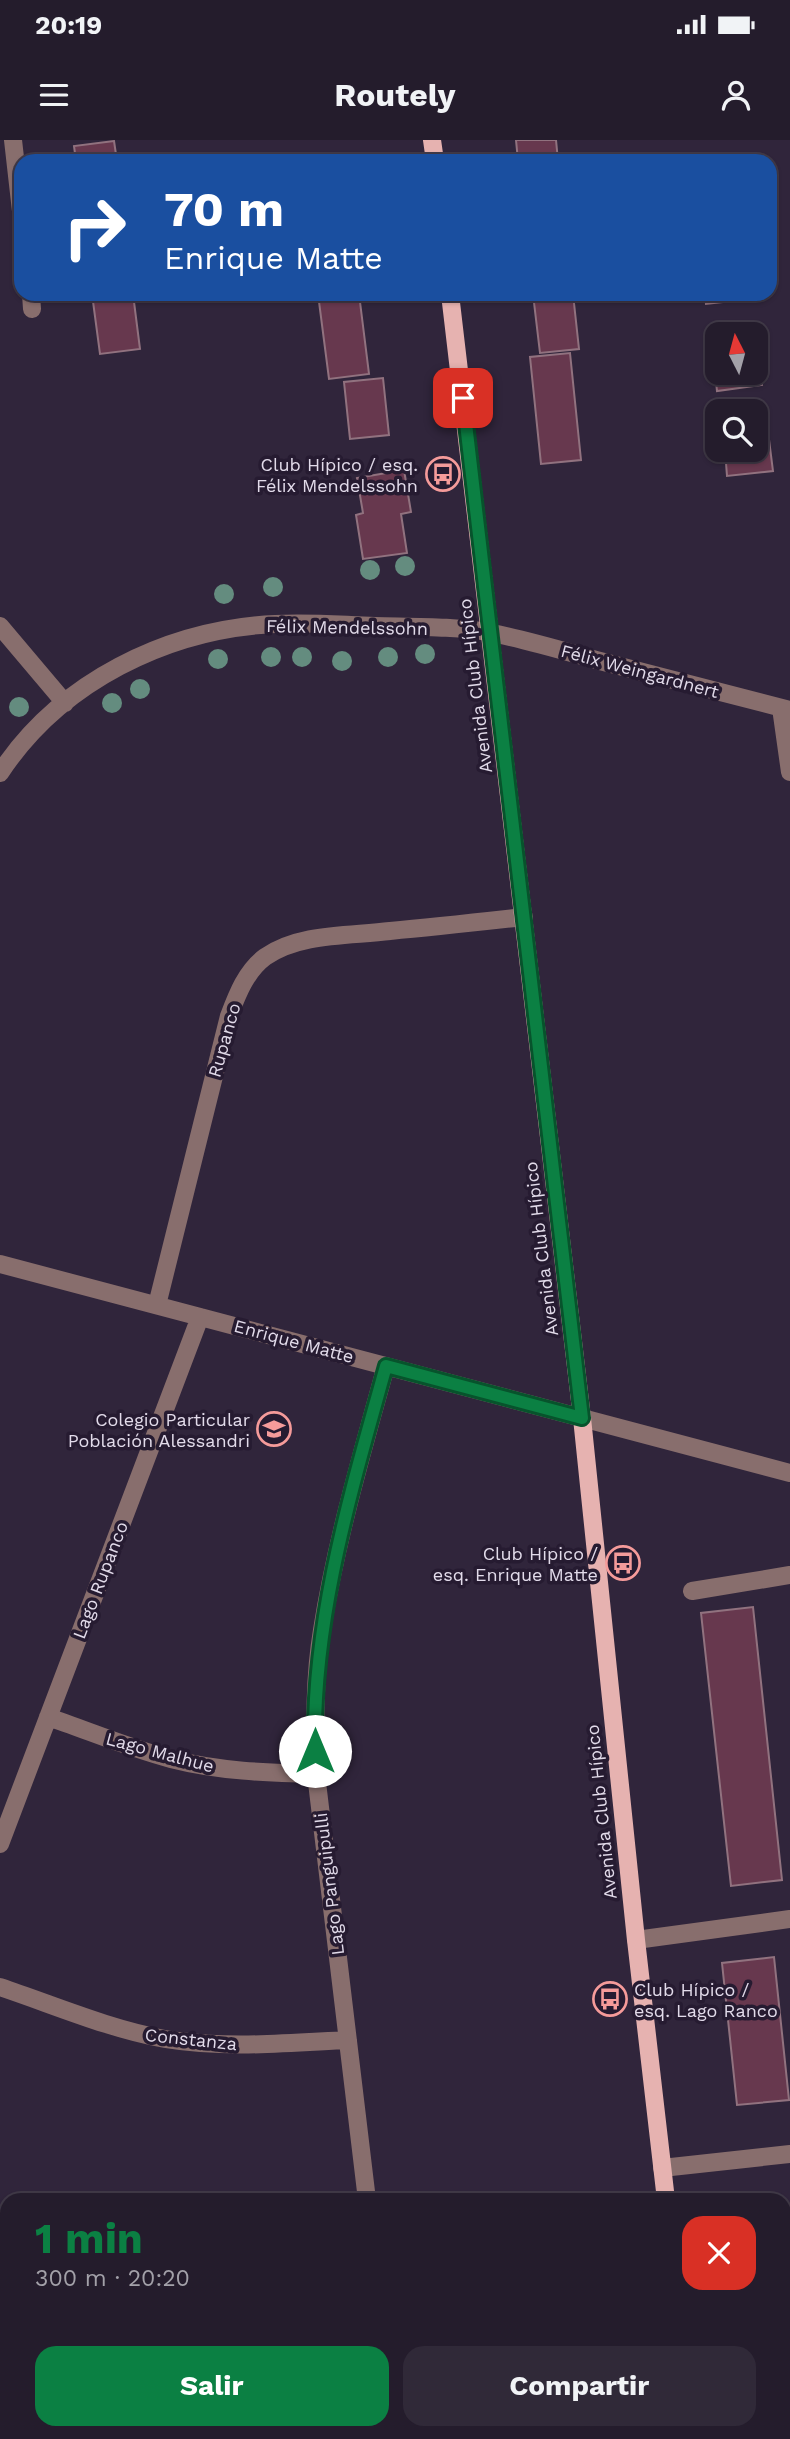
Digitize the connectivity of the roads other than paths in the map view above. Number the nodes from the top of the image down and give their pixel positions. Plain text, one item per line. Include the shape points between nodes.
1 (451, 301) edge
2 (0, 626) edge
3 (490, 633) junction
4 (65, 703) junction
5 (785, 709) edge
6 (790, 772) edge
7 (0, 773) edge
8 (524, 917) junction
9 (0, 1264) edge
10 (157, 1305) junction
11 (200, 1317) junction
12 (386, 1366) junction
13 (582, 1418) junction
14 (790, 1473) edge
15 (790, 1575) edge
16 (692, 1591) dead end
17 (48, 1717) junction
18 (316, 1774) junction
19 (0, 1844) edge
20 (790, 1919) edge
21 (636, 1940) junction
22 (0, 1987) edge
23 (348, 2040) junction
24 (790, 2154) edge
25 (662, 2168) junction
26 (366, 2193) edge
27 (665, 2193) edge

1 - 3 main road, Avenida Club Hípico
2 - 4 street
3 - 4 street, Félix Mendelssohn via 316,623 248,626 142,654 111,669
3 - 5 street, Félix Weingardnert
3 - 8 main road, Avenida Club Hípico
4 - 7 street, Félix Mendelssohn via 19,747
5 - 6 street
8 - 10 street, Rupanco via 299,942 263,958 239,990 229,1016
8 - 13 main road, Avenida Club Hípico
9 - 10 street, Enrique Matte
10 - 11 street, Enrique Matte
11 - 12 street, Enrique Matte
11 - 17 street, Lago Rupanco
12 - 13 street, Enrique Matte
12 - 18 street, Lago Panguipulli via 347,1510 321,1631
13 - 14 street, Enrique Matte
13 - 21 main road, Avenida Club Hípico
15 - 16 street
17 - 18 street, Lago Malhue via 172,1759 253,1772
17 - 19 street, Lago Rupanco
18 - 23 street, Lago Panguipulli
20 - 21 street
21 - 25 main road, Avenida Club Hípico
22 - 23 street, Constanza via 165,2039 250,2045
23 - 26 street, Lago Panguipulli
24 - 25 street
25 - 27 main road, Avenida Club Hípico

